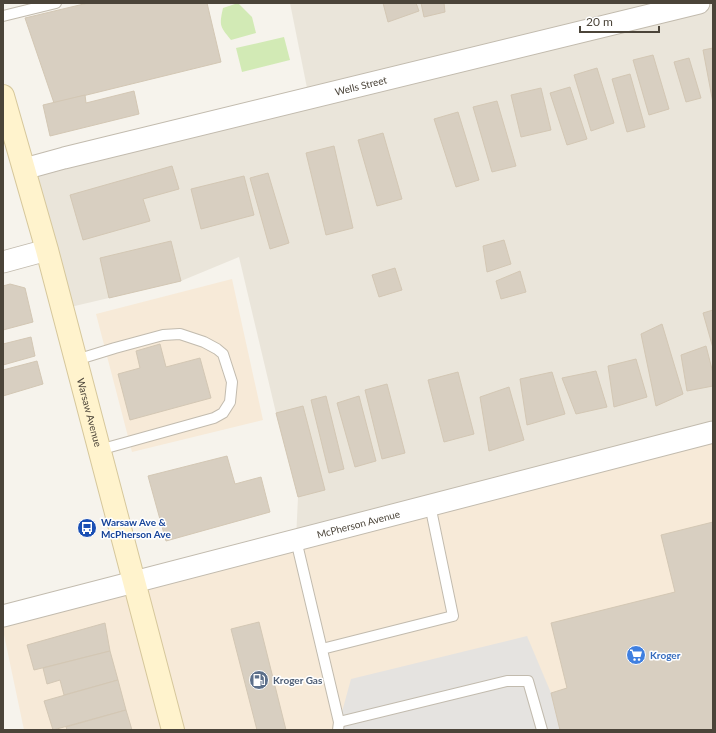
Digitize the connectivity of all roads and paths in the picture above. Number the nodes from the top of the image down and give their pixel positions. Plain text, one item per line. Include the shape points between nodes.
1 (56, 3) edge
2 (699, 3) edge
3 (3, 16) edge
4 (3, 96) edge
5 (24, 169) junction
6 (46, 250) junction
7 (3, 262) edge
8 (76, 360) junction
9 (713, 432) edge
10 (99, 450) junction
11 (430, 505) junction
12 (296, 540) junction
13 (134, 582) junction
14 (3, 616) edge
15 (322, 649) junction
16 (338, 726) edge
17 (173, 730) edge
18 (542, 730) edge

1 - 3 lane
2 - 5 street, Wells Street
4 - 5 main road, Warsaw Avenue
5 - 6 main road, Warsaw Avenue
6 - 7 street
6 - 8 main road, Warsaw Avenue
8 - 10 main road, Warsaw Avenue
8 - 10 lane via 163,335 180,334 217,348 223,354 232,382 230,402 223,413 214,418
9 - 11 street, McPherson Avenue
10 - 13 main road, Warsaw Avenue
11 - 12 street, McPherson Avenue
11 - 15 lane via 453,616
12 - 13 street, McPherson Avenue
12 - 15 lane
13 - 14 street, McPherson Avenue
13 - 17 main road, Warsaw Avenue
15 - 16 lane
16 - 18 lane via 507,681 528,681

